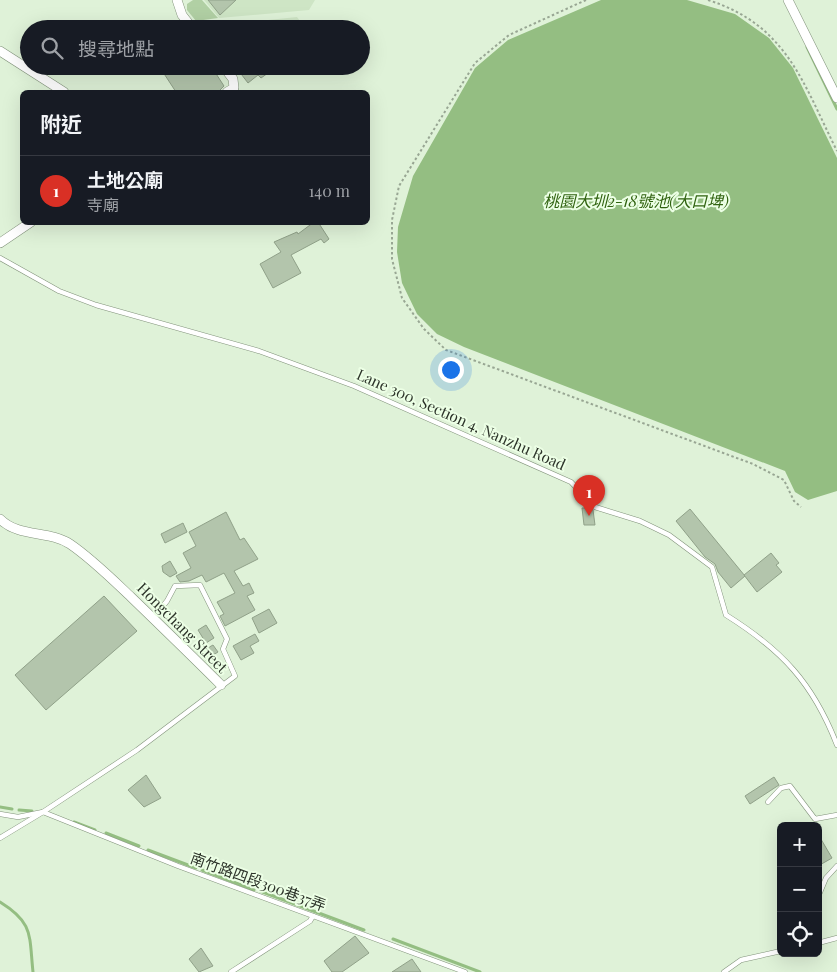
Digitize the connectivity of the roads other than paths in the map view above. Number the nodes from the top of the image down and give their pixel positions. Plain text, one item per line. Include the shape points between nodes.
1 (178, 0) edge
2 (788, 0) edge
3 (186, 20) edge
4 (0, 51) edge
5 (20, 64) edge
6 (37, 75) edge
7 (230, 75) edge
8 (61, 90) edge
9 (230, 90) edge
10 (837, 98) edge
11 (27, 225) edge
12 (0, 243) edge
13 (0, 258) edge
14 (0, 519) edge
15 (153, 618) junction
16 (221, 685) junction
17 (837, 745) edge
18 (768, 802) dead end
19 (43, 812) junction
20 (0, 814) edge
21 (837, 815) edge
22 (0, 838) edge
23 (837, 866) edge
24 (822, 888) edge
25 (314, 916) junction
26 (837, 938) edge
27 (822, 941) edge
28 (777, 952) edge
29 (231, 972) edge
30 (465, 972) edge
31 (724, 972) edge

1 - 3 street
2 - 10 street
4 - 5 street
6 - 8 street
7 - 9 street via 234,88
11 - 12 street
13 - 17 lane, Lane 300, Section 4, Nanzhu Road via 59,291 96,305 259,350 416,412 571,482 595,506 669,535 712,567 726,615 761,637 779,653 825,714
14 - 15 street, Hongchang Street via 24,532 58,538 70,544
15 - 16 street, Hongchang Street
15 - 16 lane via 175,586 200,585 227,639 223,649 234,676
16 - 19 lane, Hongchang Street via 137,750
18 - 21 lane via 781,788 790,786 815,820
19 - 20 lane via 18,817
19 - 22 lane, Hongchang Street
19 - 25 lane, 南竹路四段300巷37弄
23 - 24 lane
25 - 29 lane
25 - 30 lane, 南竹路四段300巷37弄
26 - 27 lane
28 - 31 lane via 742,960

